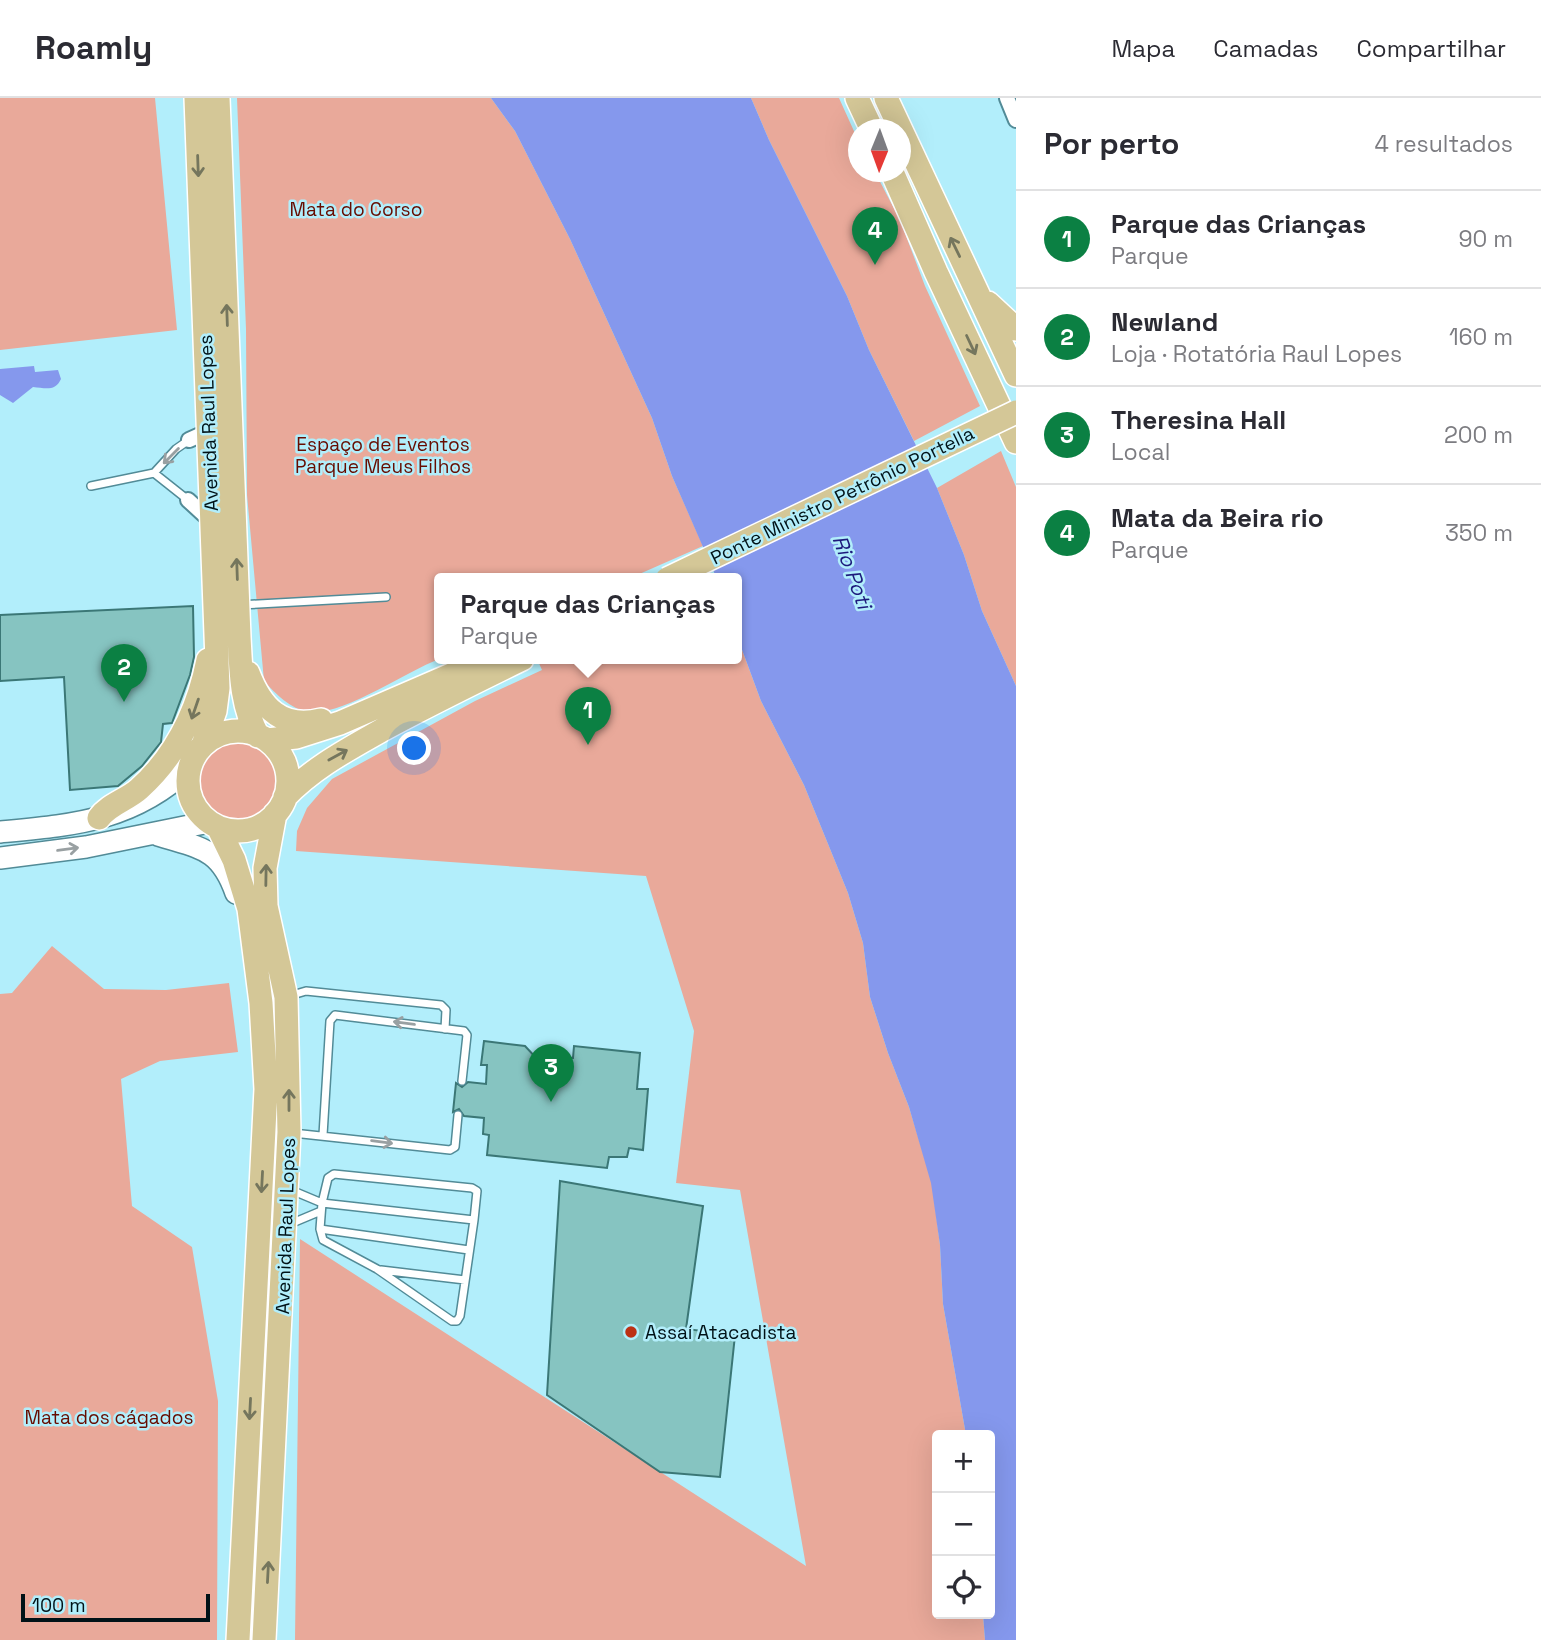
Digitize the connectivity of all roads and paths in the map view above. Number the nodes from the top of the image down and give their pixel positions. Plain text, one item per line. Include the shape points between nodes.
1 (196, 98) edge
2 (218, 98) edge
3 (857, 98) edge
4 (886, 98) edge
5 (1007, 98) edge
6 (867, 119) edge
7 (893, 119) edge
8 (1016, 120) edge
9 (911, 167) edge
10 (896, 182) edge
11 (978, 293) junction
12 (1016, 329) edge
13 (217, 363) junction
14 (1016, 375) edge
15 (1016, 412) edge
16 (1016, 423) edge
17 (199, 436) junction
18 (1016, 442) edge
19 (154, 473) junction
20 (91, 486) dead end
21 (188, 500) joint
22 (212, 522) junction
23 (680, 573) edge
24 (702, 573) edge
25 (215, 594) junction
26 (386, 597) dead end
27 (239, 605) junction
28 (239, 638) junction
29 (476, 664) edge
30 (512, 664) edge
31 (378, 706) junction
32 (263, 738) junction
33 (203, 745) junction
34 (190, 768) junction
35 (280, 805) junction
36 (99, 818) junction
37 (214, 824) junction
38 (0, 832) edge
39 (153, 834) junction
40 (0, 858) edge
41 (251, 937) junction
42 (286, 996) junction
43 (261, 1003) junction
44 (445, 1029) junction
45 (462, 1081) dead end
46 (458, 1115) dead end
47 (289, 1132) junction
48 (323, 1135) junction
49 (287, 1188) junction
50 (322, 1207) junction
51 (474, 1220) junction
52 (286, 1226) junction
53 (320, 1229) junction
54 (469, 1250) junction
55 (377, 1269) junction
56 (465, 1280) junction
57 (254, 1335) junction
58 (280, 1351) junction
59 (239, 1640) edge
60 (264, 1640) edge

1 -> 13 main road, Avenida Raul Lopes
13 -> 2 main road, Avenida Raul Lopes
3 - 6 main road
4 - 7 main road
5 - 8 street
11 -> 9 main road
10 -> 18 main road
11 - 12 main road
11 - 14 main road
13 - 17 main road, Avenida Raul Lopes
27 -> 13 main road, Avenida Raul Lopes
15 - 23 main road, Ponte Ministro Petrônio Portella, bridge
16 - 24 main road, Ponte Ministro Petrônio Portella
17 -> 19 lane via 176,449
17 - 22 main road, Avenida Raul Lopes
19 - 20 lane
19 - 21 lane
21 - 22 street
22 - 25 main road, Avenida Raul Lopes
25 - 33 main road, Avenida Raul Lopes via 218,688
25 -> 36 main road via 209,655 190,722 153,775
26 - 27 lane
27 - 28 main road, Avenida Raul Lopes
28 - 31 main road via 254,689 262,703 283,719 310,723
28 - 32 main road, Avenida Raul Lopes via 247,711
29 - 31 main road
35 -> 30 main road via 324,762
31 - 32 main road via 296,737
32 - 33 main road via 225,733
32 - 35 main road via 284,762 287,774
33 - 34 main road
34 - 36 main road via 144,802
34 - 37 main road via 191,798
35 - 37 main road via 253,829 235,831
42 -> 35 main road, Avenida Raul Lopes via 266,906 265,868
36 - 38 main road
37 - 39 main road
37 - 41 main road, Avenida Raul Lopes via 242,881
40 -> 39 main road
39 - 41 main road via 197,846 220,863
41 - 43 main road, Avenida Raul Lopes
42 - 43 lane
42 - 44 lane via 306,991 441,1005 446,1010
47 -> 42 main road, Avenida Raul Lopes
43 -> 57 main road, Avenida Raul Lopes via 266,1089
44 - 45 lane via 467,1033
44 -> 48 lane via 340,1014 331,1017
48 -> 46 lane via 450,1150 455,1147
47 - 48 lane
47 - 49 main road, Avenida Raul Lopes
49 - 50 lane
49 - 52 main road, Avenida Raul Lopes
50 - 51 lane
50 - 51 lane via 328,1178 334,1174 472,1188 478,1197
50 - 52 lane
50 - 53 lane
51 - 54 lane
52 - 58 main road, Avenida Raul Lopes
53 - 54 lane
53 - 55 lane via 323,1240
54 - 56 lane
55 - 56 lane
55 - 56 lane via 452,1321 460,1316
57 - 58 main road via 262,1348
57 -> 59 main road, Avenida Raul Lopes
60 -> 58 main road, Avenida Raul Lopes

